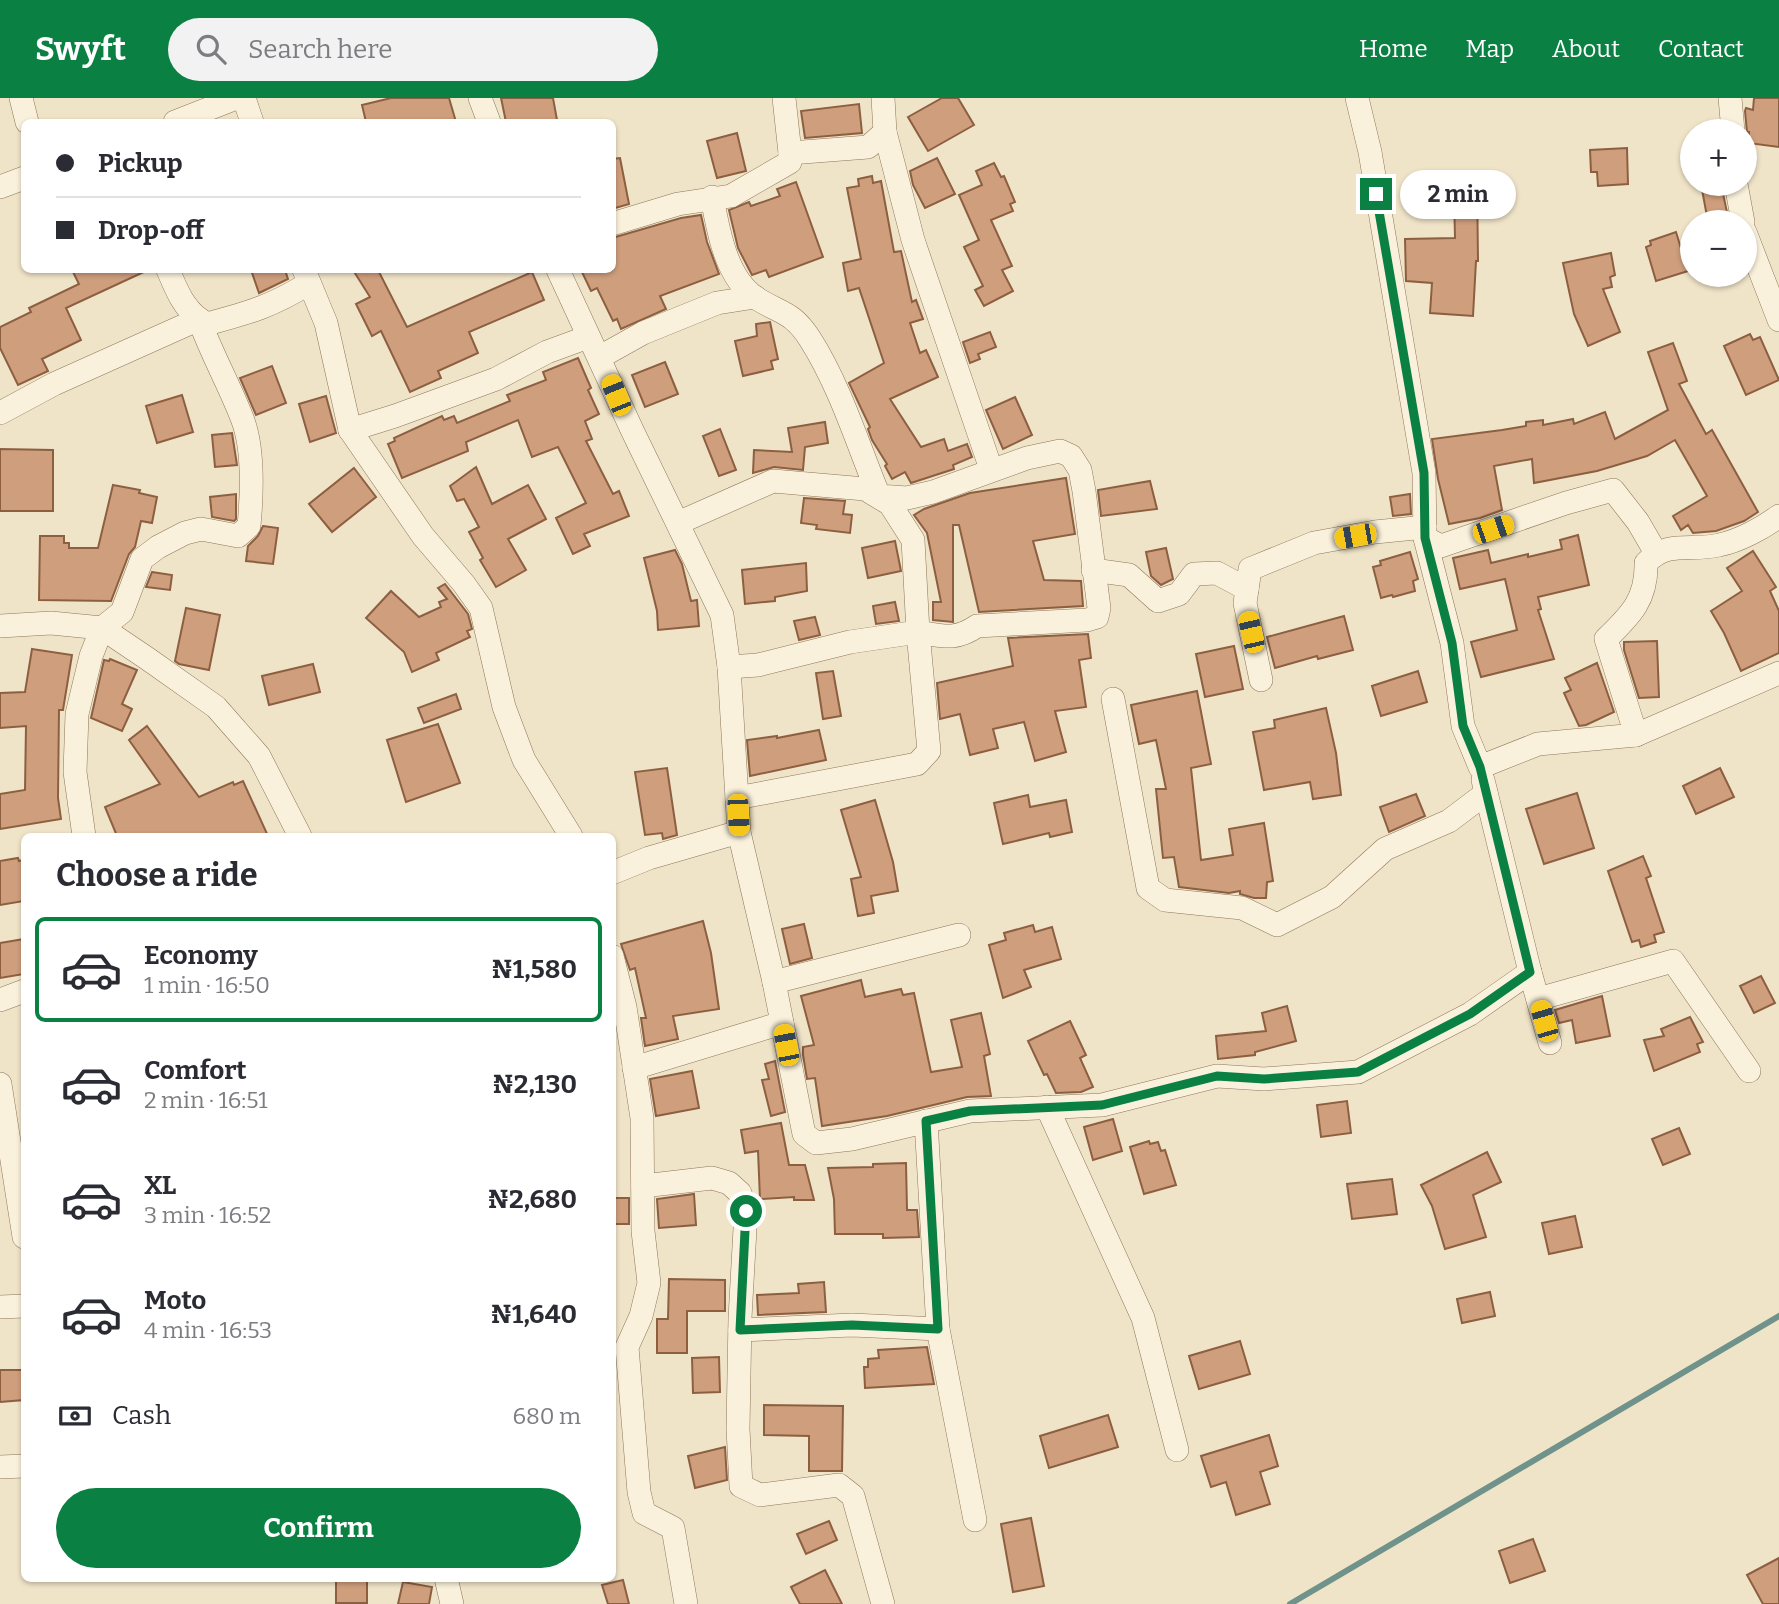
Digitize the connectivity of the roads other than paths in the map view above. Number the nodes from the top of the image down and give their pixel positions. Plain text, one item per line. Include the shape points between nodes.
1 (21, 98) edge
2 (236, 98) edge
3 (244, 98) edge
4 (480, 98) edge
5 (784, 98) edge
6 (883, 98) edge
7 (1357, 98) edge
8 (1730, 98) edge
9 (26, 119) edge
10 (183, 119) edge
11 (251, 119) edge
12 (488, 119) edge
13 (1732, 119) edge
14 (885, 132) junction
15 (790, 153) junction
16 (21, 179) edge
17 (0, 187) edge
18 (712, 197) junction
19 (616, 223) edge
20 (1757, 263) edge
21 (169, 273) edge
22 (559, 273) edge
23 (307, 276) edge
24 (755, 297) junction
25 (199, 319) junction
26 (1779, 320) edge
27 (588, 337) junction
28 (600, 357) junction
29 (0, 413) edge
30 (351, 430) junction
31 (991, 469) junction
32 (879, 496) junction
33 (1779, 516) edge
34 (678, 523) junction
35 (1425, 533) junction
36 (1656, 552) junction
37 (1093, 570) junction
38 (1247, 589) junction
39 (0, 626) edge
40 (103, 628) junction
41 (918, 632) junction
42 (729, 667) junction
43 (1779, 673) edge
44 (1261, 680) dead end
45 (1113, 699) dead end
46 (1636, 735) junction
47 (1480, 767) junction
48 (1486, 793) junction
49 (737, 797) junction
50 (739, 832) junction
51 (84, 833) edge
52 (298, 833) edge
53 (569, 833) edge
54 (616, 871) edge
55 (959, 935) dead end
56 (616, 972) edge
57 (1530, 972) junction
58 (774, 982) junction
59 (21, 992) edge
60 (1538, 999) junction
61 (0, 1000) edge
62 (782, 1023) junction
63 (1550, 1043) dead end
64 (634, 1068) junction
65 (1749, 1071) dead end
66 (0, 1084) edge
67 (1047, 1107) junction
68 (926, 1121) junction
69 (643, 1186) junction
70 (21, 1218) edge
71 (21, 1306) edge
72 (0, 1307) edge
73 (938, 1329) junction
74 (740, 1330) junction
75 (1177, 1450) dead end
76 (21, 1466) edge
77 (0, 1467) edge
78 (975, 1520) dead end
79 (447, 1582) edge
80 (452, 1604) edge
81 (686, 1604) edge
82 (883, 1604) edge

1 - 9 street
2 - 10 street
3 - 11 street
4 - 12 street
5 - 15 street
6 - 14 street
7 - 35 street via 1424,473
8 - 13 street
14 - 15 street via 868,147
14 - 31 street via 913,240
15 - 18 street via 790,162 731,196
16 - 17 street
18 - 19 street
18 - 24 street via 725,252 741,285
20 - 26 street
21 - 25 street via 181,300
22 - 27 street
23 - 25 street via 282,301 255,312 207,324
23 - 30 street via 326,323
24 - 28 street via 717,303 643,333
24 - 32 street via 793,317 809,337
25 - 29 street
25 - 40 street via 245,429 252,498 249,526 238,536 201,530 185,533 158,547 142,559 122,612
27 - 28 street
27 - 30 street via 496,379
28 - 34 street
30 - 53 street via 416,526 481,608 504,707 524,760
31 - 32 street via 933,492 907,498
31 - 37 street via 1060,451 1071,456 1080,470
32 - 34 street via 865,489 773,481
32 - 41 street via 890,504 913,540
33 - 36 street via 1719,545
34 - 42 street via 722,615
35 - 36 street via 1441,546 1613,490
35 - 38 street via 1375,532 1314,543 1250,569
35 - 47 street via 1452,643 1463,726
36 - 46 street via 1646,563 1646,582 1633,613 1606,639
37 - 38 street via 1129,575 1158,601 1180,594 1194,574 1217,573
37 - 41 street via 1097,617 978,626 950,638
38 - 44 street via 1245,603
39 - 40 street via 51,623
40 - 51 street via 77,713 75,772
40 - 52 street via 216,707 259,756
41 - 42 street
41 - 49 street via 929,751 917,764
42 - 49 street
43 - 46 street
45 - 48 street via 1148,888 1165,900 1242,908 1277,925 1332,897 1385,849 1449,821
46 - 47 street via 1538,744
47 - 48 street
48 - 57 street
49 - 50 street
50 - 54 street
50 - 58 street
55 - 58 street
56 - 64 street
57 - 60 street
57 - 67 street via 1470,1014 1358,1072 1264,1079 1217,1076 1102,1105
58 - 62 street
59 - 61 street
60 - 63 street
60 - 65 street via 1673,961
62 - 64 street
62 - 68 street via 804,1134 817,1143
64 - 69 street via 642,1118
66 - 70 street
67 - 68 street via 970,1111
67 - 75 street via 1143,1318
68 - 73 street
69 - 74 street via 712,1178 729,1183 740,1193 746,1211
69 - 81 street via 649,1283 627,1348 639,1492 644,1513 673,1528
71 - 72 street
73 - 74 street via 852,1325
73 - 78 street
74 - 82 street via 741,1486 760,1495 839,1485 853,1496
76 - 77 street
79 - 80 street

